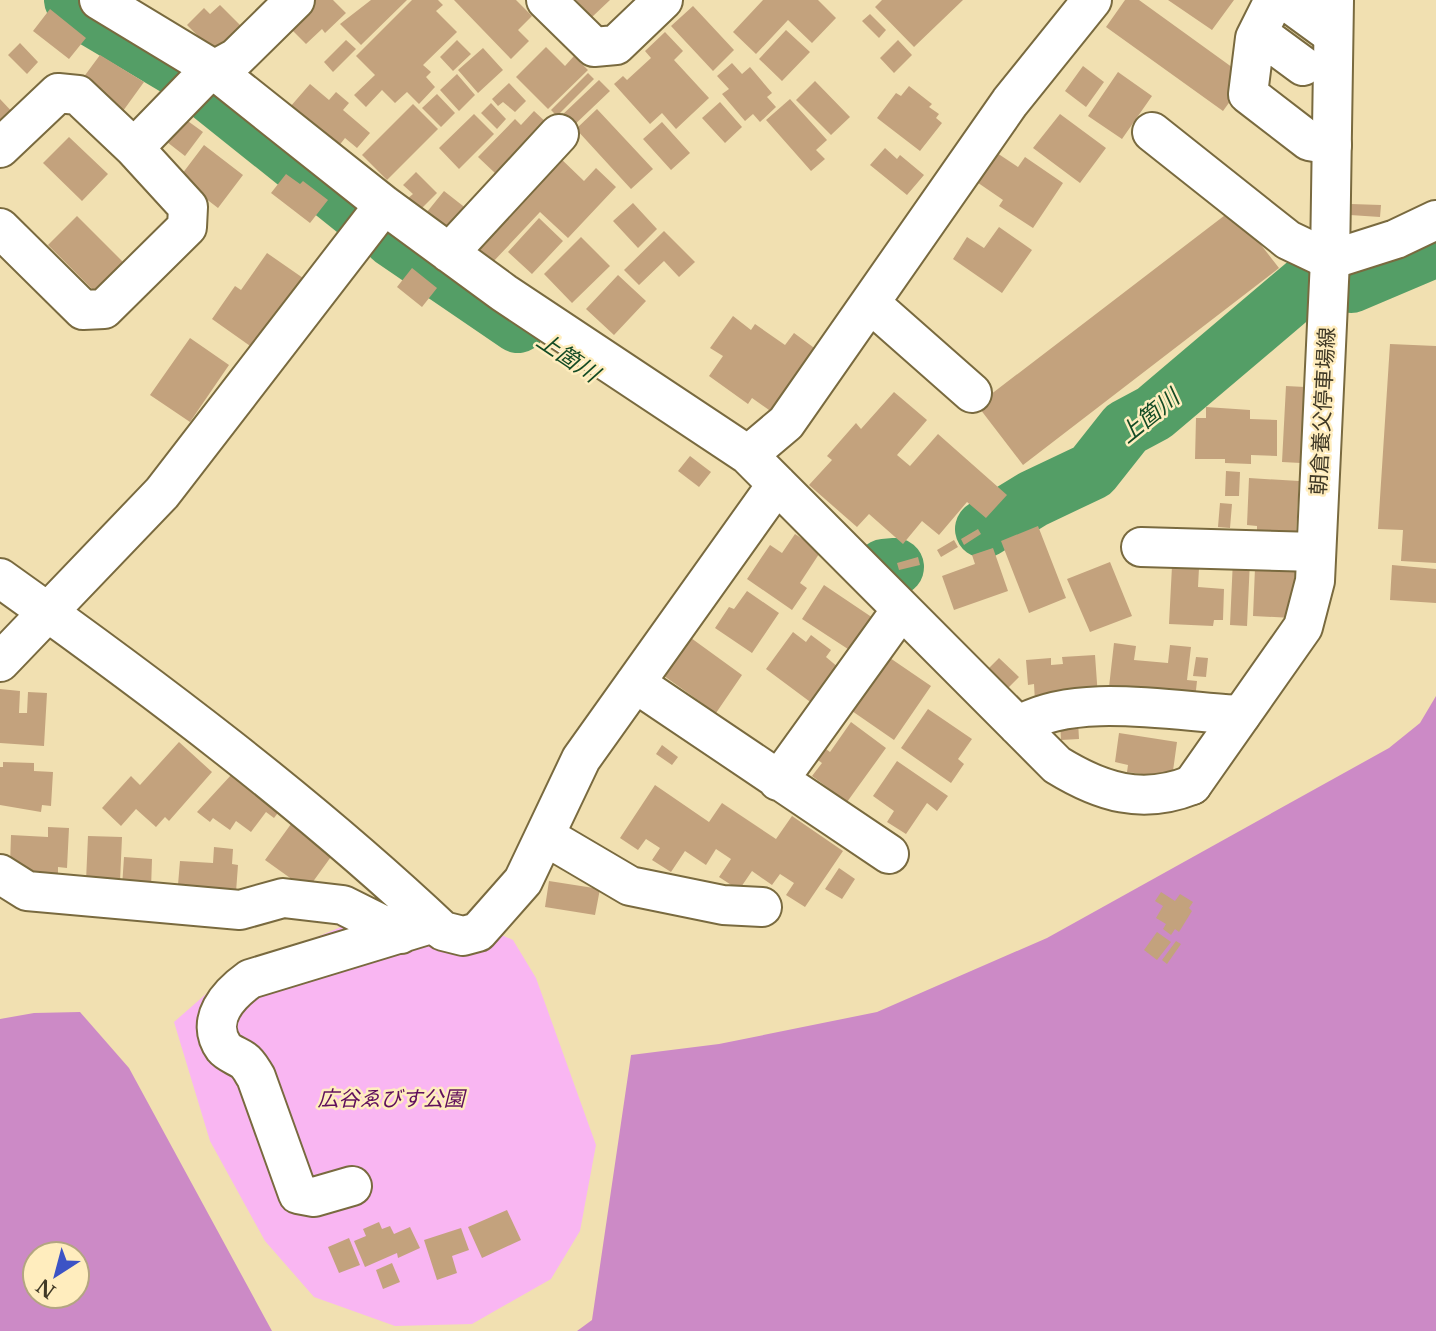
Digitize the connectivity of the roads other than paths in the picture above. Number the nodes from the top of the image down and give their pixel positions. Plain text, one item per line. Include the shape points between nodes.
1 (99, 0) edge
2 (295, 0) edge
3 (546, 0) edge
4 (663, 0) edge
5 (1092, 0) edge
6 (1285, 0) edge
7 (1266, 16) edge
8 (1334, 18) edge
9 (1303, 66) dead end
10 (204, 77) junction
11 (1152, 132) dead end
12 (559, 134) dead end
13 (1332, 145) junction
14 (0, 148) edge
15 (134, 148) junction
16 (384, 205) junction
17 (1436, 220) edge
18 (0, 228) edge
19 (449, 253) junction
20 (1330, 260) junction
21 (870, 303) junction
22 (972, 393) dead end
23 (748, 455) junction
24 (777, 484) junction
25 (1141, 547) dead end
26 (1316, 552) junction
27 (0, 578) edge
28 (901, 610) junction
29 (49, 613) junction
30 (0, 662) edge
31 (635, 683) junction
32 (1241, 715) junction
33 (1018, 726) junction
34 (778, 781) junction
35 (545, 836) junction
36 (889, 854) dead end
37 (0, 874) edge
38 (762, 907) dead end
39 (417, 929) junction
40 (352, 1186) dead end

1 - 10 street
2 - 10 street via 236,58
3 - 4 street via 594,47 616,45
5 - 21 street via 1010,102
6 - 8 street
7 - 9 street
7 - 13 street via 1248,94 1309,141
8 - 13 street, 朝倉養父停車場線
10 - 15 street
10 - 16 street
11 - 20 street via 1288,240
12 - 19 street
13 - 20 street, 朝倉養父停車場線
14 - 15 street via 58,93 78,95
15 - 18 street via 188,207 187,227 104,309 83,310
16 - 19 street
16 - 29 street via 162,493
17 - 20 street via 1396,239
19 - 23 street
20 - 26 street, 朝倉養父停車場線
21 - 22 street
21 - 23 street via 786,423
23 - 24 street
24 - 28 street
24 - 31 street
25 - 26 street
26 - 32 street, 朝倉養父停車場線 via 1315,581 1303,627
27 - 29 street
28 - 33 street
28 - 34 street
29 - 30 street
29 - 39 street via 320,822
31 - 34 street
31 - 35 street via 581,759
32 - 33 street via 1102,705 1038,714
32 - 33 street, 朝倉養父停車場線 via 1192,785 1167,795 1089,785 1057,765
34 - 36 street
35 - 38 street via 630,886 723,905
35 - 39 street via 523,881 478,932 463,936
37 - 39 street via 27,891 240,910 283,898 343,905
39 - 40 street via 250,979 231,992 219,1011 218,1033 225,1049 246,1062 256,1077 298,1194 314,1197

